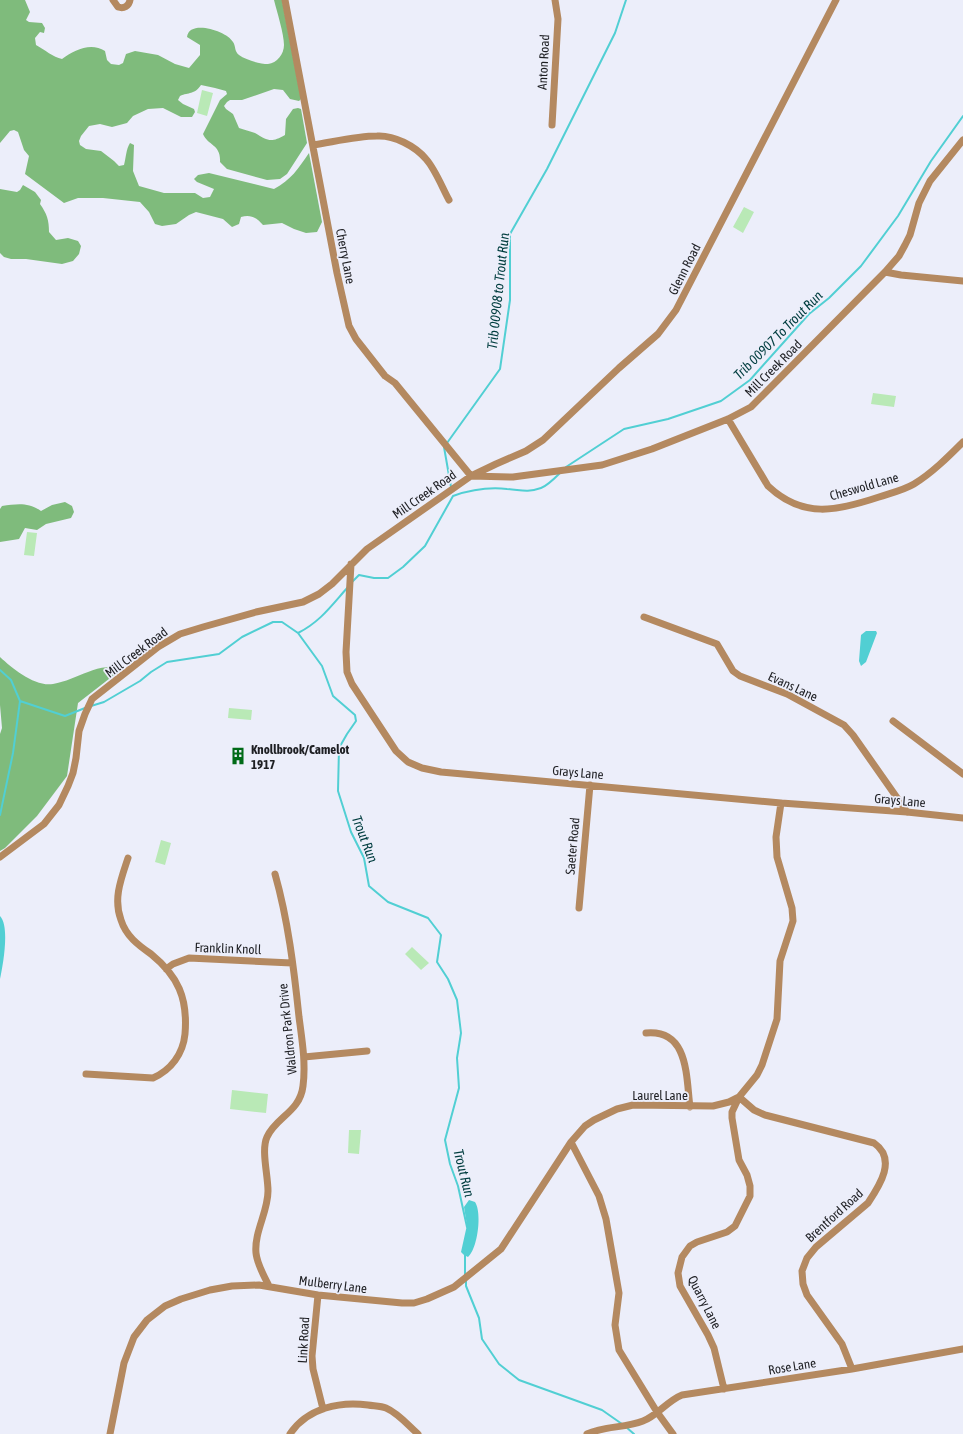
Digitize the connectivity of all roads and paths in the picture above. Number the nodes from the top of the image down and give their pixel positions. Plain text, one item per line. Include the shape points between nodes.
1 (114, 0) edge
2 (130, 0) edge
3 (285, 0) edge
4 (555, 0) edge
5 (836, 0) edge
6 (552, 125) dead end
7 (961, 144) edge
8 (313, 145) junction
9 (448, 200) dead end
10 (885, 272) junction
11 (963, 280) edge
12 (728, 419) junction
13 (963, 442) edge
14 (471, 476) junction
15 (351, 564) junction
16 (644, 617) dead end
17 (893, 722) dead end
18 (963, 774) edge
19 (590, 785) junction
20 (781, 803) junction
21 (907, 812) junction
22 (963, 818) edge
23 (0, 857) edge
24 (128, 858) dead end
25 (275, 874) dead end
26 (579, 908) dead end
27 (292, 963) junction
28 (166, 969) junction
29 (646, 1033) dead end
30 (367, 1051) dead end
31 (304, 1057) junction
32 (86, 1074) dead end
33 (739, 1097) junction
34 (690, 1106) junction
35 (572, 1142) junction
36 (269, 1286) junction
37 (318, 1295) junction
38 (963, 1349) edge
39 (852, 1369) junction
40 (724, 1389) junction
41 (324, 1409) junction
42 (657, 1412) junction
43 (110, 1434) edge
44 (290, 1434) edge
45 (418, 1434) edge
46 (587, 1434) edge
47 (673, 1434) edge

1 - 2 street via 118,7 123,8
3 - 8 street, Cherry Lane
4 - 6 street, Anton Road via 558,19
5 - 14 street, Glenn Road via 666,325 543,440 526,451
7 - 10 street, Mill Creek Road via 927,186 919,202 910,235 899,256
8 - 9 street via 378,136 394,138 428,160
8 - 14 street, Cherry Lane via 349,326 385,376 395,383
10 - 11 street
10 - 12 street, Mill Creek Road via 751,407
12 - 13 street, Cheswold Lane via 768,486 793,503 823,510 875,498 913,485
12 - 14 street, Mill Creek Road via 602,466 513,477
14 - 15 street, Mill Creek Road via 367,549
15 - 19 street, Grays Lane via 347,672 352,684 396,751 408,762 441,772
15 - 23 street, Mill Creek Road via 332,584 303,602 256,612 180,634 158,647 92,699 79,731 73,773 58,804 44,824
16 - 21 street, Evans Lane via 717,644 733,671 740,676 787,694 844,726
17 - 18 street
19 - 20 street, Grays Lane
19 - 26 street, Saeter Road
20 - 21 street, Grays Lane
20 - 33 street, Laurel Lane via 776,837 777,857 792,908 793,921 780,961 775,1027 757,1075
21 - 22 street, Grays Lane
24 - 28 street via 117,899 121,921 133,940
25 - 27 street, Waldron Park Drive via 283,905
27 - 28 street, Franklin Knoll via 189,958
27 - 31 street, Waldron Park Drive
28 - 32 street via 176,980 185,1006 184,1041 176,1059 163,1073 153,1078
29 - 34 street via 667,1037 682,1052
30 - 31 street
31 - 36 street, Waldron Park Drive via 303,1088 299,1099 292,1110 270,1131 265,1145 268,1191 256,1247 257,1259
33 - 34 street, Laurel Lane via 713,1106
33 - 39 street, Brentford Road via 754,1110 765,1115 874,1143 885,1156 884,1174 868,1203 816,1247 807,1258 802,1271 807,1295 842,1344
33 - 40 street, Quarry Lane via 732,1118 739,1160 747,1175 750,1196 735,1226 727,1232 690,1246 682,1257 678,1273 680,1286 714,1348
34 - 35 street, Laurel Lane via 633,1105 617,1109 585,1126
35 - 37 street, Mulberry Lane via 501,1249 454,1287 414,1303
35 - 42 street via 599,1196 606,1219 619,1293 615,1325 619,1350
36 - 37 street, Mulberry Lane
36 - 43 street, Mulberry Lane via 232,1286 210,1290 165,1306 147,1320 134,1337 127,1352
37 - 41 street, Link Road via 312,1356
38 - 39 street, Rose Lane
39 - 40 street, Rose Lane
40 - 42 street, Rose Lane via 682,1395
41 - 44 street via 308,1416
41 - 45 street via 352,1404 387,1408
42 - 46 street, Rose Lane via 645,1420
42 - 47 street

